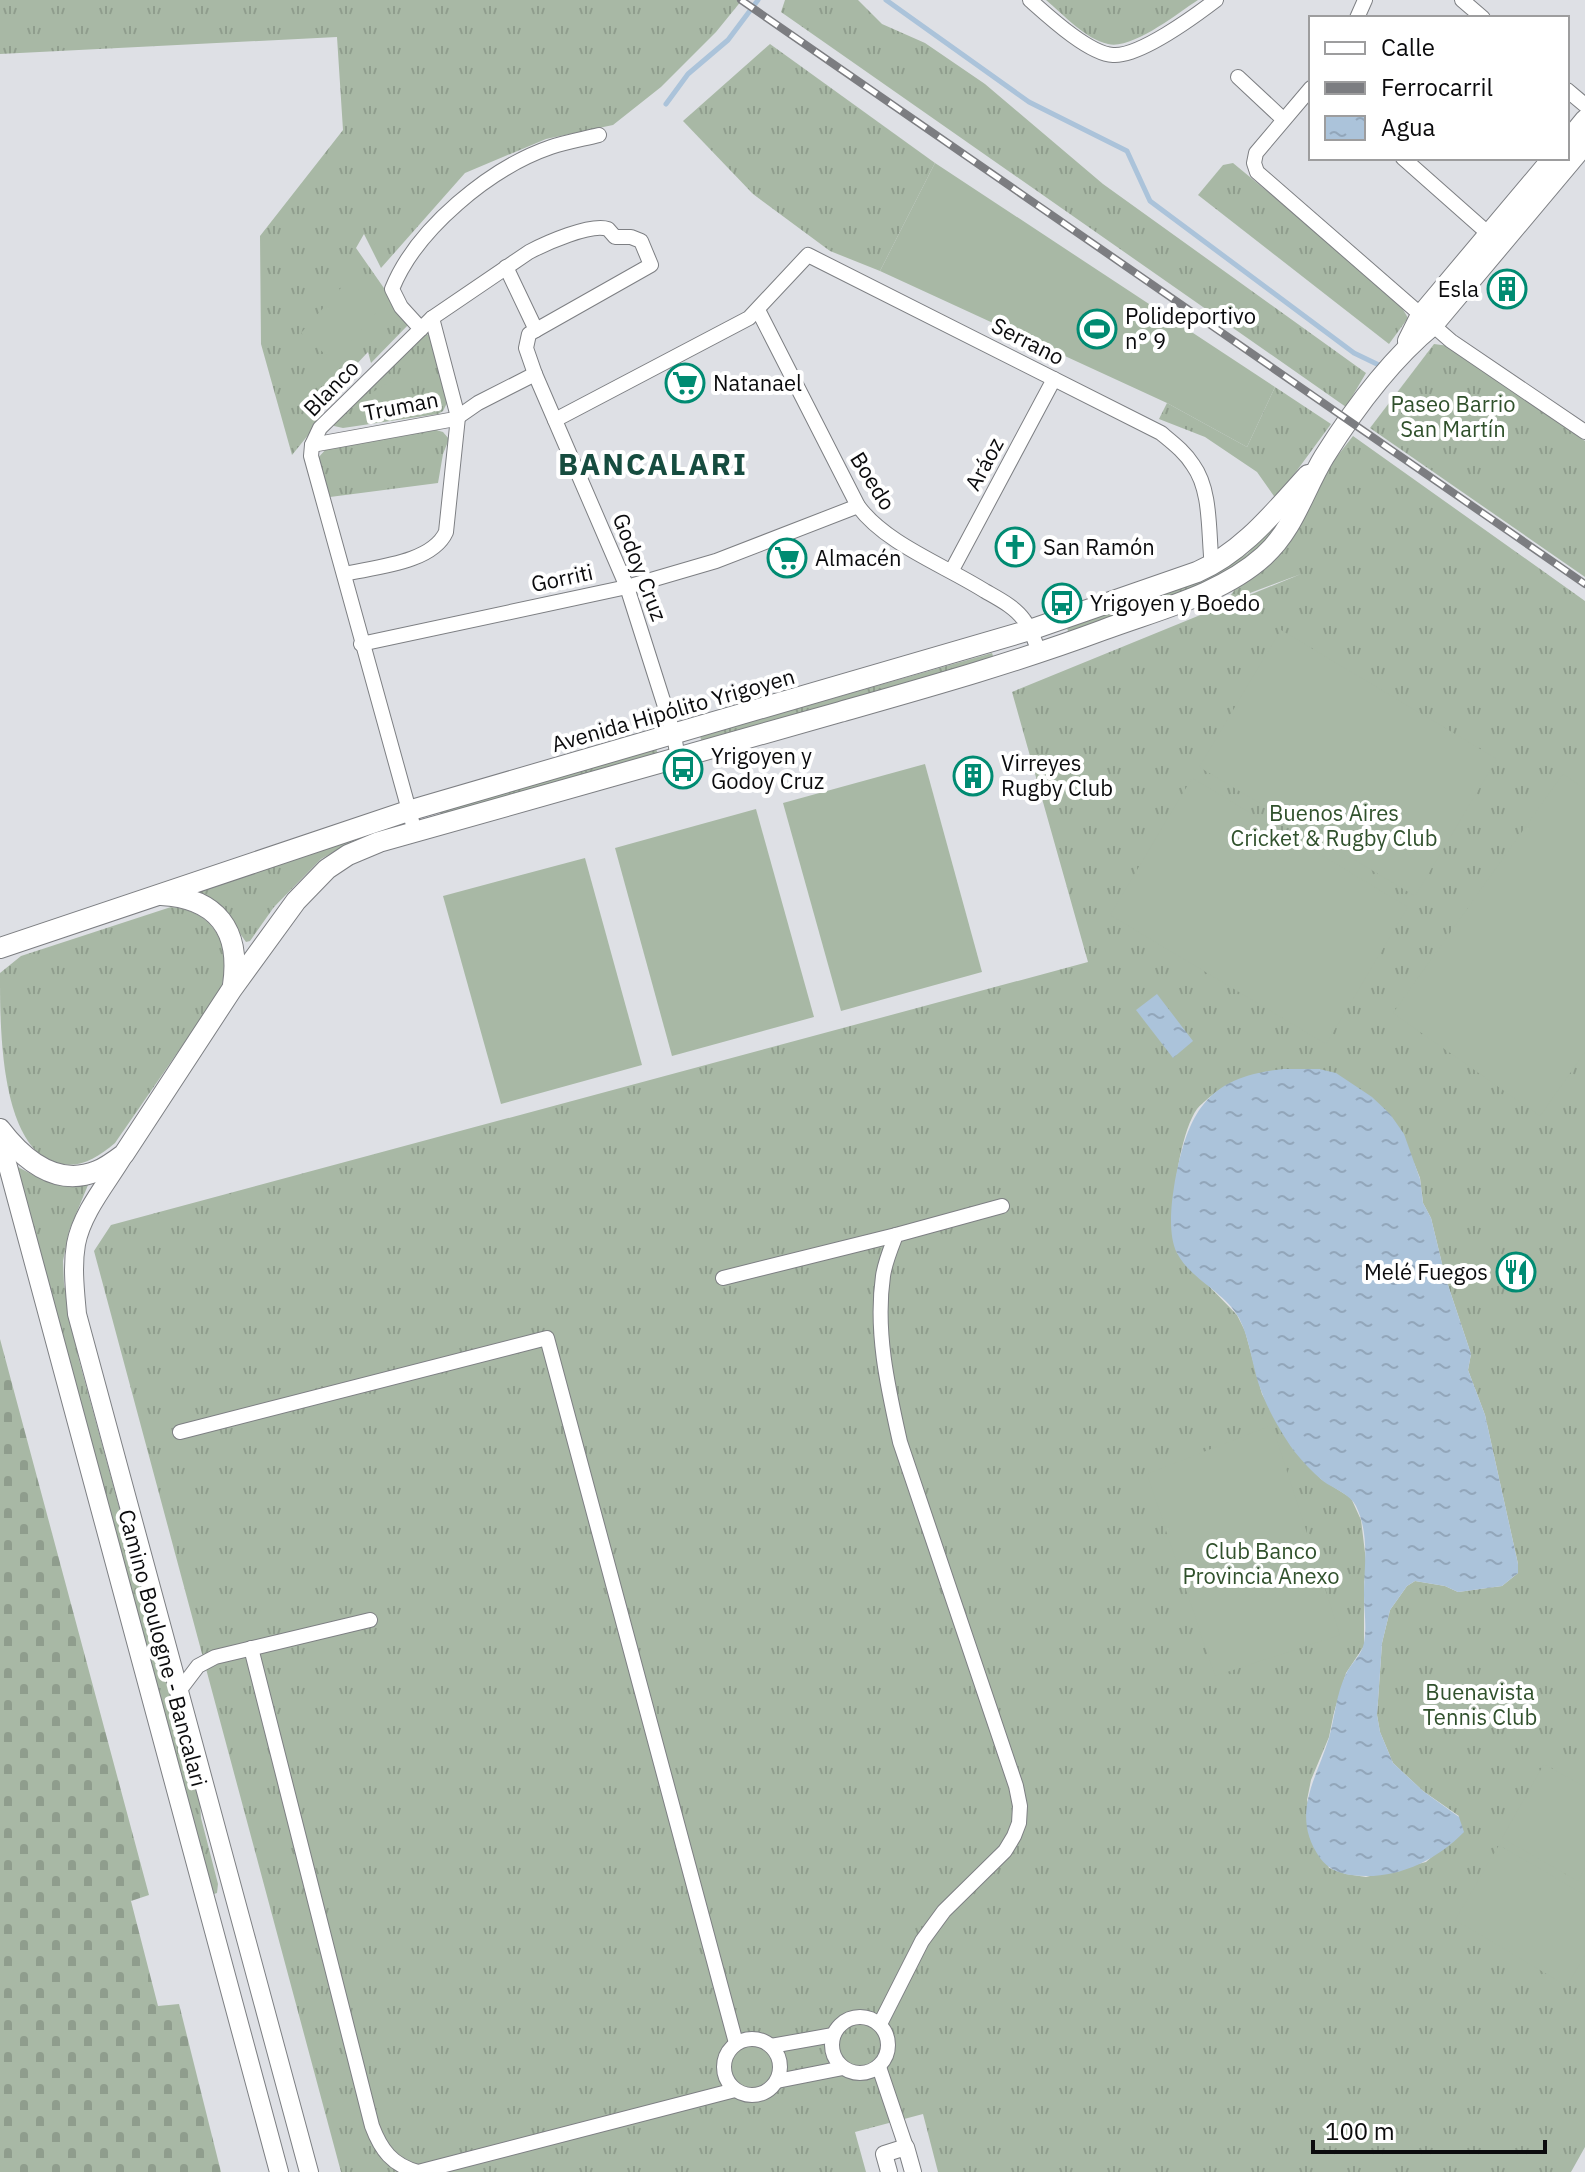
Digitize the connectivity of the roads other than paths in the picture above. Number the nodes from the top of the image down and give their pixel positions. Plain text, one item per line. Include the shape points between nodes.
1 (1030, 0) edge
2 (1216, 0) edge
3 (1462, 0) edge
4 (1481, 16) edge
5 (1238, 77) dead end
6 (1309, 90) edge
7 (1569, 92) edge
8 (1585, 105) edge
9 (1283, 119) junction
10 (1585, 120) edge
11 (599, 135) dead end
12 (1569, 140) edge
13 (1585, 144) edge
14 (1405, 160) edge
15 (1551, 160) edge
16 (1490, 235) junction
17 (506, 267) junction
18 (758, 310) junction
19 (1427, 320) junction
20 (427, 323) junction
21 (536, 330) junction
22 (535, 374) junction
23 (1054, 379) junction
24 (458, 417) junction
25 (555, 420) junction
26 (1585, 432) edge
27 (312, 445) junction
28 (1323, 459) junction
29 (858, 506) junction
30 (1212, 566) junction
31 (952, 570) junction
32 (344, 574) junction
33 (627, 587) junction
34 (1030, 630) junction
35 (361, 644) junction
36 (1040, 654) junction
37 (674, 735) junction
38 (678, 759) junction
39 (408, 811) junction
40 (415, 832) junction
41 (155, 894) junction
42 (5, 945) edge
43 (0, 960) edge
44 (232, 989) junction
45 (0, 1129) edge
46 (0, 1137) edge
47 (124, 1154) junction
48 (1002, 1206) dead end
49 (896, 1235) junction
50 (723, 1278) dead end
51 (180, 1432) dead end
52 (370, 1620) dead end
53 (251, 1648) junction
54 (179, 1691) junction
55 (880, 2024) junction
56 (833, 2035) junction
57 (736, 2043) junction
58 (771, 2046) junction
59 (879, 2067) junction
60 (843, 2068) junction
61 (777, 2081) junction
62 (735, 2090) junction
63 (906, 2147) junction
64 (279, 2172) edge
65 (309, 2172) edge
66 (889, 2172) edge
67 (913, 2172) edge

1 - 2 street via 1091,47 1114,56 1136,51
3 - 4 street
5 - 9 street
6 - 9 street
7 - 8 street
9 - 19 street via 1256,153 1257,172
10 - 12 main road
11 - 20 street via 549,148 501,172 438,219 401,266 392,289 401,307
13 - 19 main road, Avenida Hipólito Yrigoyen
14 - 16 street
15 - 16 main road, Avenida Hipólito Yrigoyen
16 - 19 main road, Avenida Hipólito Yrigoyen
17 - 20 street, Blanco
17 - 21 street
17 - 21 street, Blanco via 544,245 599,227 615,237 641,241 651,265
18 - 23 street, Serrano via 808,255
18 - 25 street
18 - 29 street, Boedo
19 - 26 street
19 - 28 main road, Avenida Hipólito Yrigoyen
20 - 24 street
20 - 27 street, Blanco via 320,428
21 - 22 street, Godoy Cruz via 529,334 526,348
22 - 24 street, Truman
22 - 25 street, Godoy Cruz
23 - 30 street, Serrano via 1161,433 1182,451 1203,485
23 - 31 street, Aráoz
24 - 27 street, Truman
24 - 32 street via 442,541 419,556
25 - 33 street, Godoy Cruz
27 - 32 street, Blanco
28 - 30 main road, Avenida Hipólito Yrigoyen via 1247,539
28 - 36 main road, Avenida Hipólito Yrigoyen via 1283,534 1264,556 1235,576
29 - 31 street, Boedo via 882,533
29 - 33 street, Gorriti via 716,561
30 - 34 main road, Avenida Hipólito Yrigoyen
31 - 34 street, Boedo via 1011,607
32 - 35 street, Blanco
33 - 35 street, Gorriti
33 - 37 street, Godoy Cruz
34 - 36 street, Boedo
34 - 37 main road, Avenida Hipólito Yrigoyen
35 - 39 street, Blanco
36 - 38 main road, Avenida Hipólito Yrigoyen
37 - 38 street, Godoy Cruz
37 - 39 main road, Avenida Hipólito Yrigoyen
38 - 40 main road, Avenida Hipólito Yrigoyen
39 - 40 street, Blanco
39 - 41 main road, Avenida Hipólito Yrigoyen
40 - 44 main road, Avenida Hipólito Yrigoyen via 358,851 327,869 296,901
41 - 42 main road, Avenida Hipólito Yrigoyen
41 - 44 main road via 194,900 218,918 235,952
42 - 43 main road
44 - 47 main road, Avenida Hipólito Yrigoyen
45 - 47 main road via 18,1152 47,1171 78,1176
46 - 64 main road, Camino Boulogne - Bancalari
47 - 54 main road, Camino Boulogne - Bancalari via 76,1244 77,1314
48 - 49 street
49 - 50 street
49 - 55 street via 883,1274 881,1320 888,1384 898,1430 1020,1806 1019,1823 1005,1851 944,1911 922,1941
51 - 57 street via 547,1338
52 - 53 street
53 - 54 street via 198,1666
53 - 62 street via 372,2126 389,2158 418,2172
54 - 65 main road, Camino Boulogne - Bancalari
55 - 56 street via 854,2017
55 - 59 street via 889,2041
56 - 58 street
56 - 60 street via 833,2053
57 - 58 street via 754,2038
57 - 62 street via 723,2066
58 - 61 street via 780,2063
59 - 60 street via 861,2073
59 - 63 street
60 - 61 street
61 - 62 street via 753,2095
63 - 66 street via 884,2154
63 - 67 street

